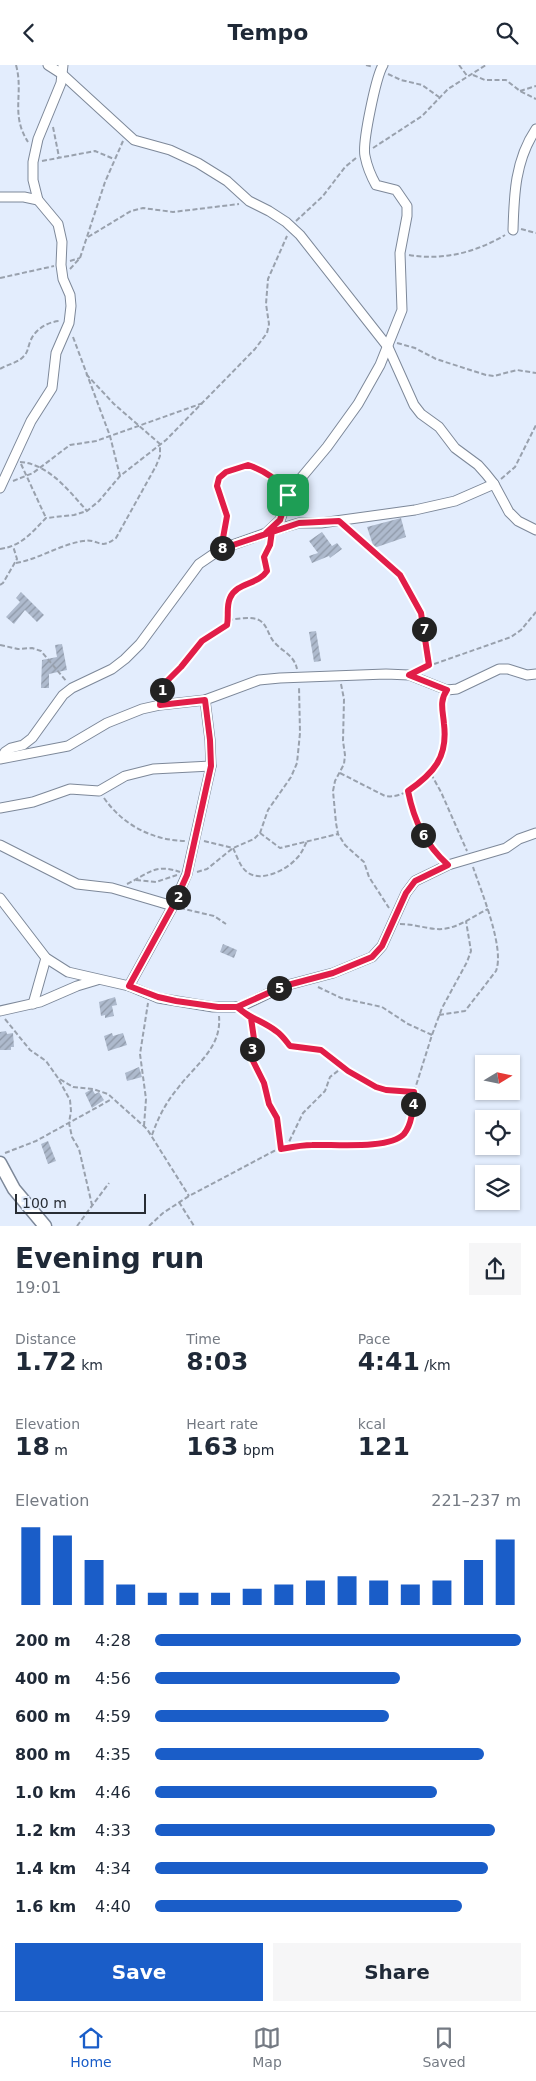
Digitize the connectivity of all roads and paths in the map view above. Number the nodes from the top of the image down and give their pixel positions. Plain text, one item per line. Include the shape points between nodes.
1 (16, 65) edge
2 (48, 65) edge
3 (459, 65) edge
4 (486, 65) edge
5 (382, 67) edge
6 (63, 70) edge
7 (473, 75) junction
8 (468, 77) junction
9 (536, 86) edge
10 (520, 91) junction
11 (439, 97) junction
12 (536, 99) edge
13 (48, 113) junction
14 (536, 129) edge
15 (126, 134) junction
16 (364, 154) junction
17 (59, 157) junction
18 (34, 158) junction
19 (114, 159) junction
20 (0, 197) edge
21 (38, 200) junction
22 (248, 201) junction
23 (291, 226) junction
24 (513, 230) junction
25 (536, 233) edge
26 (88, 237) junction
27 (400, 253) junction
28 (62, 269) junction
29 (0, 278) edge
30 (69, 323) junction
31 (389, 344) junction
32 (0, 369) edge
33 (536, 373) edge
34 (86, 374) junction
35 (204, 402) junction
36 (536, 425) edge
37 (139, 426) junction
38 (110, 436) junction
39 (160, 444) junction
40 (20, 462) dead end
41 (40, 467) junction
42 (25, 476) junction
43 (120, 477) junction
44 (9, 483) dead end
45 (494, 484) junction
46 (0, 488) edge
47 (288, 495) junction
48 (87, 511) junction
49 (46, 518) junction
50 (339, 521) junction
51 (536, 530) edge
52 (269, 532) junction
53 (13, 547) junction
54 (0, 549) edge
55 (221, 549) junction
56 (16, 563) junction
57 (0, 585) edge
58 (536, 612) edge
59 (228, 620) junction
60 (0, 645) edge
61 (429, 665) junction
62 (536, 674) edge
63 (409, 675) junction
64 (336, 676) junction
65 (298, 677) junction
66 (72, 688) junction
67 (447, 690) junction
68 (205, 700) junction
69 (160, 705) junction
70 (1, 758) edge
71 (211, 766) junction
72 (340, 773) junction
73 (431, 774) junction
74 (99, 791) junction
75 (408, 791) junction
76 (0, 808) edge
77 (260, 833) junction
78 (536, 833) edge
79 (338, 834) junction
80 (194, 841) junction
81 (307, 841) junction
82 (0, 845) edge
83 (233, 848) junction
84 (470, 858) junction
85 (448, 865) junction
86 (187, 875) junction
87 (136, 880) junction
88 (112, 888) junction
89 (0, 899) edge
90 (173, 906) junction
91 (488, 909) junction
92 (394, 921) junction
93 (466, 921) junction
94 (226, 924) dead end
95 (46, 958) junction
96 (103, 979) junction
97 (306, 980) junction
98 (129, 986) junction
99 (150, 994) junction
100 (33, 1004) junction
101 (218, 1007) junction
102 (237, 1007) junction
103 (0, 1012) edge
104 (439, 1015) junction
105 (251, 1018) junction
106 (432, 1035) junction
107 (343, 1067) junction
108 (58, 1078) junction
109 (414, 1092) junction
110 (112, 1099) junction
111 (68, 1123) junction
112 (144, 1127) junction
113 (152, 1135) junction
114 (286, 1148) junction
115 (281, 1149) junction
116 (0, 1154) edge
117 (0, 1163) edge
118 (109, 1183) dead end
119 (188, 1196) junction
120 (179, 1202) junction
121 (92, 1205) junction
122 (45, 1226) edge
123 (77, 1226) edge
124 (149, 1226) edge
125 (194, 1226) edge

1 - 18 path via 19,83 17,119
2 - 6 street
3 - 8 path
4 - 7 path
5 - 11 path via 394,78 422,85
5 - 16 street via 372,100
6 - 13 street via 58,92
6 - 15 street
7 - 8 path
7 - 10 path via 485,80 506,80
8 - 11 path
9 - 10 path
10 - 12 path
11 - 16 path via 422,116
13 - 17 path
13 - 18 street
14 - 24 street via 518,169
15 - 19 path
15 - 22 street via 144,144 170,150 198,163 227,181
16 - 23 path via 345,167 323,196
16 - 27 street via 376,185 396,190 407,206
17 - 18 path
17 - 19 path via 94,151
18 - 21 street via 33,180
19 - 26 path
20 - 21 street
21 - 28 street via 58,224
22 - 23 street
22 - 26 path via 233,206 173,212 143,208 131,211
23 - 31 street
23 - 35 path via 268,279 267,333
24 - 25 path
24 - 27 path via 492,243 459,253 427,257
26 - 28 path via 74,267
27 - 31 street via 402,310
28 - 29 path
28 - 30 street via 70,295
30 - 32 path via 50,322 30,339 22,358
30 - 34 path
30 - 46 street via 56,353 52,388 32,421
31 - 33 path via 410,346 480,374 494,376 517,370
31 - 45 street via 414,405
31 - 47 street via 358,404
34 - 37 path
34 - 38 path
35 - 37 path
35 - 39 path
36 - 45 path via 515,467
37 - 38 path
37 - 39 path
38 - 41 path via 70,445
38 - 43 path
39 - 43 path
39 - 56 path via 156,466 116,538 101,545 84,540
40 - 41 path
41 - 42 path
41 - 48 path via 60,482
42 - 44 path
42 - 49 path
43 - 48 path
45 - 50 street via 415,511
45 - 51 street via 509,512
47 - 52 street via 280,520
47 - 55 path via 273,477 248,465 226,472 219,478 217,486 227,516
48 - 49 path
49 - 53 path via 32,534
50 - 52 street via 299,523
50 - 61 path via 403,580 421,613
52 - 55 street
52 - 59 path via 270,545 264,557 267,571 264,576 237,588 230,596
53 - 54 path
53 - 56 path
55 - 66 street via 199,564 140,644 125,659 112,669
56 - 57 path
58 - 61 path via 511,637
59 - 65 path via 252,618 264,625 275,643 290,655
59 - 69 path via 222,629 202,641 167,681 162,689
60 - 66 path via 41,651
61 - 63 path
62 - 67 street via 499,669 457,689
63 - 64 street
63 - 67 street
64 - 65 street
64 - 72 path via 344,699 345,755
65 - 68 street via 259,680
65 - 77 path via 300,733 297,763 268,810
66 - 70 street via 55,704 32,738 11,748
67 - 73 path via 442,700 443,750
68 - 69 street
68 - 71 street
69 - 70 street via 124,715 68,746
71 - 74 street via 138,772
71 - 80 street
72 - 75 path via 385,796 399,796
72 - 79 path via 333,791
73 - 75 path
73 - 84 path
74 - 76 street via 70,789 33,802
74 - 80 path via 117,815 136,828 166,839
75 - 85 path via 421,831 436,855
77 - 81 path via 280,847
77 - 83 path
78 - 84 street via 506,848
79 - 81 path
79 - 92 path via 364,862
80 - 83 path via 214,842
80 - 86 street
81 - 83 path via 296,860 265,876 252,876 244,871
82 - 88 street via 77,884
83 - 86 path via 207,869
84 - 85 street
84 - 91 path
85 - 92 street via 415,881
86 - 90 street
87 - 87 path via 156,882 182,873 157,868
87 - 88 path
88 - 90 street
89 - 95 street
90 - 94 path via 214,916
90 - 98 street
91 - 93 path
91 - 104 path via 498,955 496,971 465,1011
92 - 93 path via 438,930
92 - 97 street via 382,946 372,957
93 - 104 path via 470,951 467,962
95 - 96 street via 68,972
95 - 100 street
96 - 98 street
96 - 100 street via 77,985
97 - 102 street
97 - 106 path via 340,998 382,1007
98 - 99 street
99 - 101 street
99 - 112 path via 140,1054 146,1099
100 - 103 street
101 - 102 street
101 - 113 path via 214,1044 165,1105
102 - 105 path
103 - 108 path via 30,1050 46,1061
104 - 106 path
105 - 107 path via 276,1031 290,1046 321,1050
105 - 115 path via 252,1059 277,1118
106 - 109 path
107 - 109 path via 376,1087
107 - 114 path via 330,1077 326,1090 303,1113
108 - 110 path via 73,1087 98,1090
108 - 111 path via 70,1100
109 - 114 path via 409,1123 397,1139 349,1146
110 - 111 path
110 - 112 path
111 - 116 path via 29,1144
111 - 121 path via 79,1149
112 - 113 path
113 - 119 path
114 - 115 path
115 - 119 path via 263,1155
117 - 122 street via 14,1189
118 - 121 path
119 - 120 path
120 - 124 path
120 - 125 path
121 - 123 path

